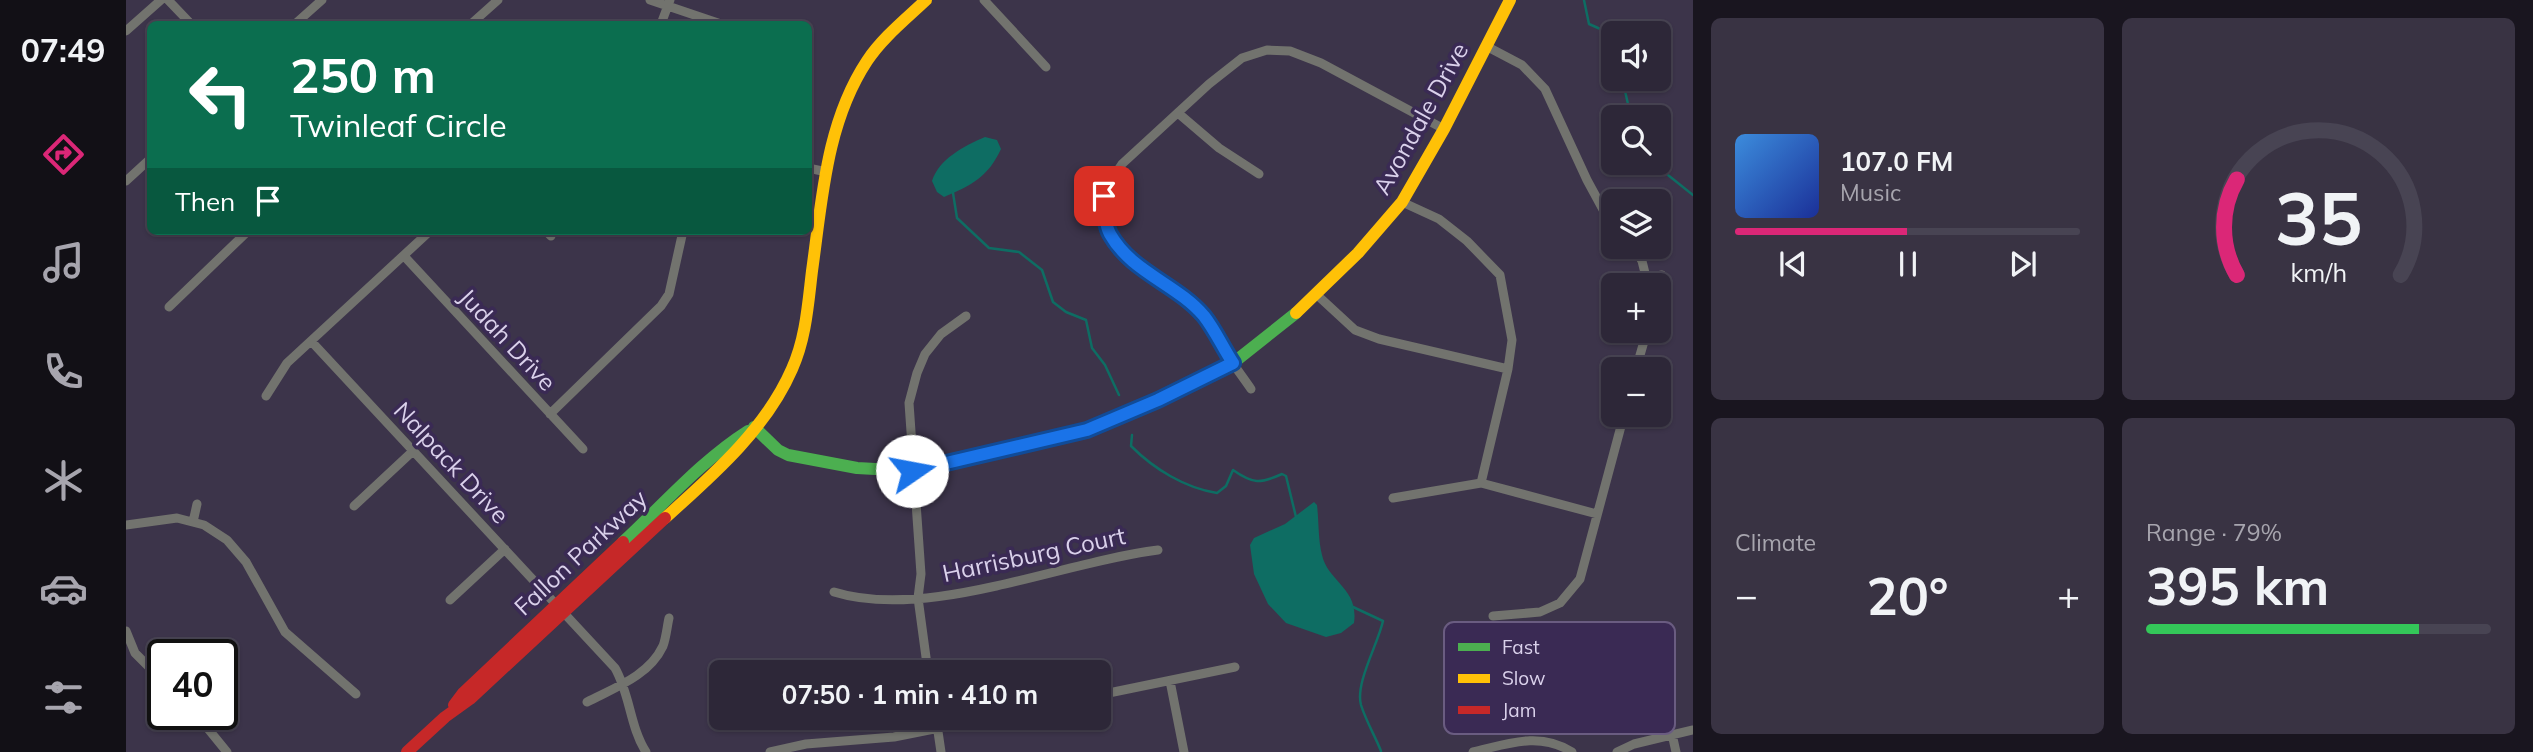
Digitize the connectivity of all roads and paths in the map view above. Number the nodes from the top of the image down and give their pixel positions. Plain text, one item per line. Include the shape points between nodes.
1 (161, 0) edge
2 (168, 0) edge
3 (322, 0) edge
4 (498, 0) edge
5 (650, 0) edge
6 (926, 0) edge
7 (984, 0) edge
8 (1510, 0) edge
9 (669, 3) edge
10 (188, 21) edge
11 (298, 21) edge
12 (474, 21) edge
13 (663, 21) edge
14 (714, 21) edge
15 (126, 31) edge
16 (1486, 46) junction
17 (1046, 67) dead end
18 (1178, 113) junction
19 (1444, 129) junction
20 (147, 162) edge
21 (812, 169) edge
22 (827, 172) junction
23 (1259, 174) dead end
24 (126, 181) edge
25 (1104, 196) junction
26 (1402, 202) junction
27 (1601, 206) edge
28 (1106, 223) junction
29 (244, 235) edge
30 (426, 235) edge
31 (681, 235) edge
32 (404, 256) junction
33 (1316, 294) junction
34 (169, 307) dead end
35 (966, 316) dead end
36 (311, 341) junction
37 (1233, 363) junction
38 (1507, 369) junction
39 (1251, 389) dead end
40 (266, 396) dead end
41 (550, 414) junction
42 (754, 427) junction
43 (1621, 427) edge
44 (583, 449) dead end
45 (414, 451) junction
46 (912, 471) junction
47 (1480, 483) junction
48 (1393, 498) dead end
49 (197, 504) dead end
50 (354, 506) dead end
51 (1597, 514) junction
52 (193, 522) junction
53 (126, 526) edge
54 (505, 549) junction
55 (1158, 550) dead end
56 (834, 592) dead end
57 (918, 598) junction
58 (450, 600) dead end
59 (560, 608) junction
60 (1493, 615) dead end
61 (669, 618) dead end
62 (126, 631) edge
63 (926, 660) edge
64 (147, 665) edge
65 (1235, 667) dead end
66 (1170, 681) junction
67 (624, 683) junction
68 (1111, 693) edge
69 (356, 694) dead end
70 (587, 702) dead end
71 (209, 730) edge
72 (926, 730) edge
73 (938, 730) edge
74 (1693, 730) edge
75 (1675, 733) edge
76 (1672, 734) joint
77 (227, 752) edge
78 (407, 752) edge
79 (646, 752) edge
80 (770, 752) edge
81 (941, 752) edge
82 (1184, 752) edge
83 (1473, 752) edge
84 (1572, 752) edge
85 (1617, 752) edge
86 (1676, 752) edge

1 - 15 street
2 - 10 street
3 - 11 street
4 - 12 street
5 - 9 street
6 - 22 street, Fallon Parkway via 880,45 855,80 835,127
7 - 17 street
8 - 16 street, Avondale Drive
9 - 13 street
9 - 14 street
16 - 19 street, Avondale Drive
16 - 27 street via 1522,65 1545,89
18 - 19 street via 1242,58 1267,50 1290,51
18 - 23 street
18 - 25 street via 1122,164
19 - 26 street, Avondale Drive
20 - 24 street
21 - 22 street
22 - 42 street, Fallon Parkway via 803,339 779,395
25 - 28 street
25 - 28 street via 1084,201 1080,209 1085,218
26 - 33 street, Avondale Drive
26 - 38 street via 1439,219 1500,275 1512,340
28 - 37 street via 1129,257 1204,316
29 - 34 street
30 - 32 street
31 - 41 street via 669,294 661,306
32 - 36 street
32 - 41 street, Judah Drive
33 - 37 street, Avondale Drive
33 - 38 street via 1355,330
35 - 46 street via 941,334 917,373 909,403
36 - 40 street via 287,363
36 - 45 street, Nalpack Drive
37 - 39 street
37 - 46 street, Avondale Drive via 1087,430
38 - 47 street
41 - 44 street, Judah Drive
42 - 46 street, Avondale Drive via 788,455 857,468
42 - 59 street, Fallon Parkway via 732,441
43 - 51 street
45 - 50 street
45 - 54 street, Nalpack Drive
46 - 57 street via 921,574
47 - 48 street
47 - 51 street
49 - 52 street
51 - 60 street via 1580,579 1560,603 1540,612
52 - 53 street via 177,518
52 - 69 street via 227,540 246,562 285,632
54 - 58 street
54 - 59 street, Nalpack Drive
55 - 57 street, Harrisburg Court via 956,594
56 - 57 street, Harrisburg Court via 883,601
57 - 63 street
59 - 67 street, Nalpack Drive
59 - 78 street, Fallon Parkway via 463,693 445,718
61 - 67 street via 664,645 653,662
62 - 64 street via 135,653
65 - 66 street
66 - 68 street
66 - 82 street
67 - 70 street
67 - 79 street
71 - 77 street
72 - 80 street
73 - 81 street
74 - 75 street
76 - 85 street
76 - 86 street
83 - 84 street via 1543,740

